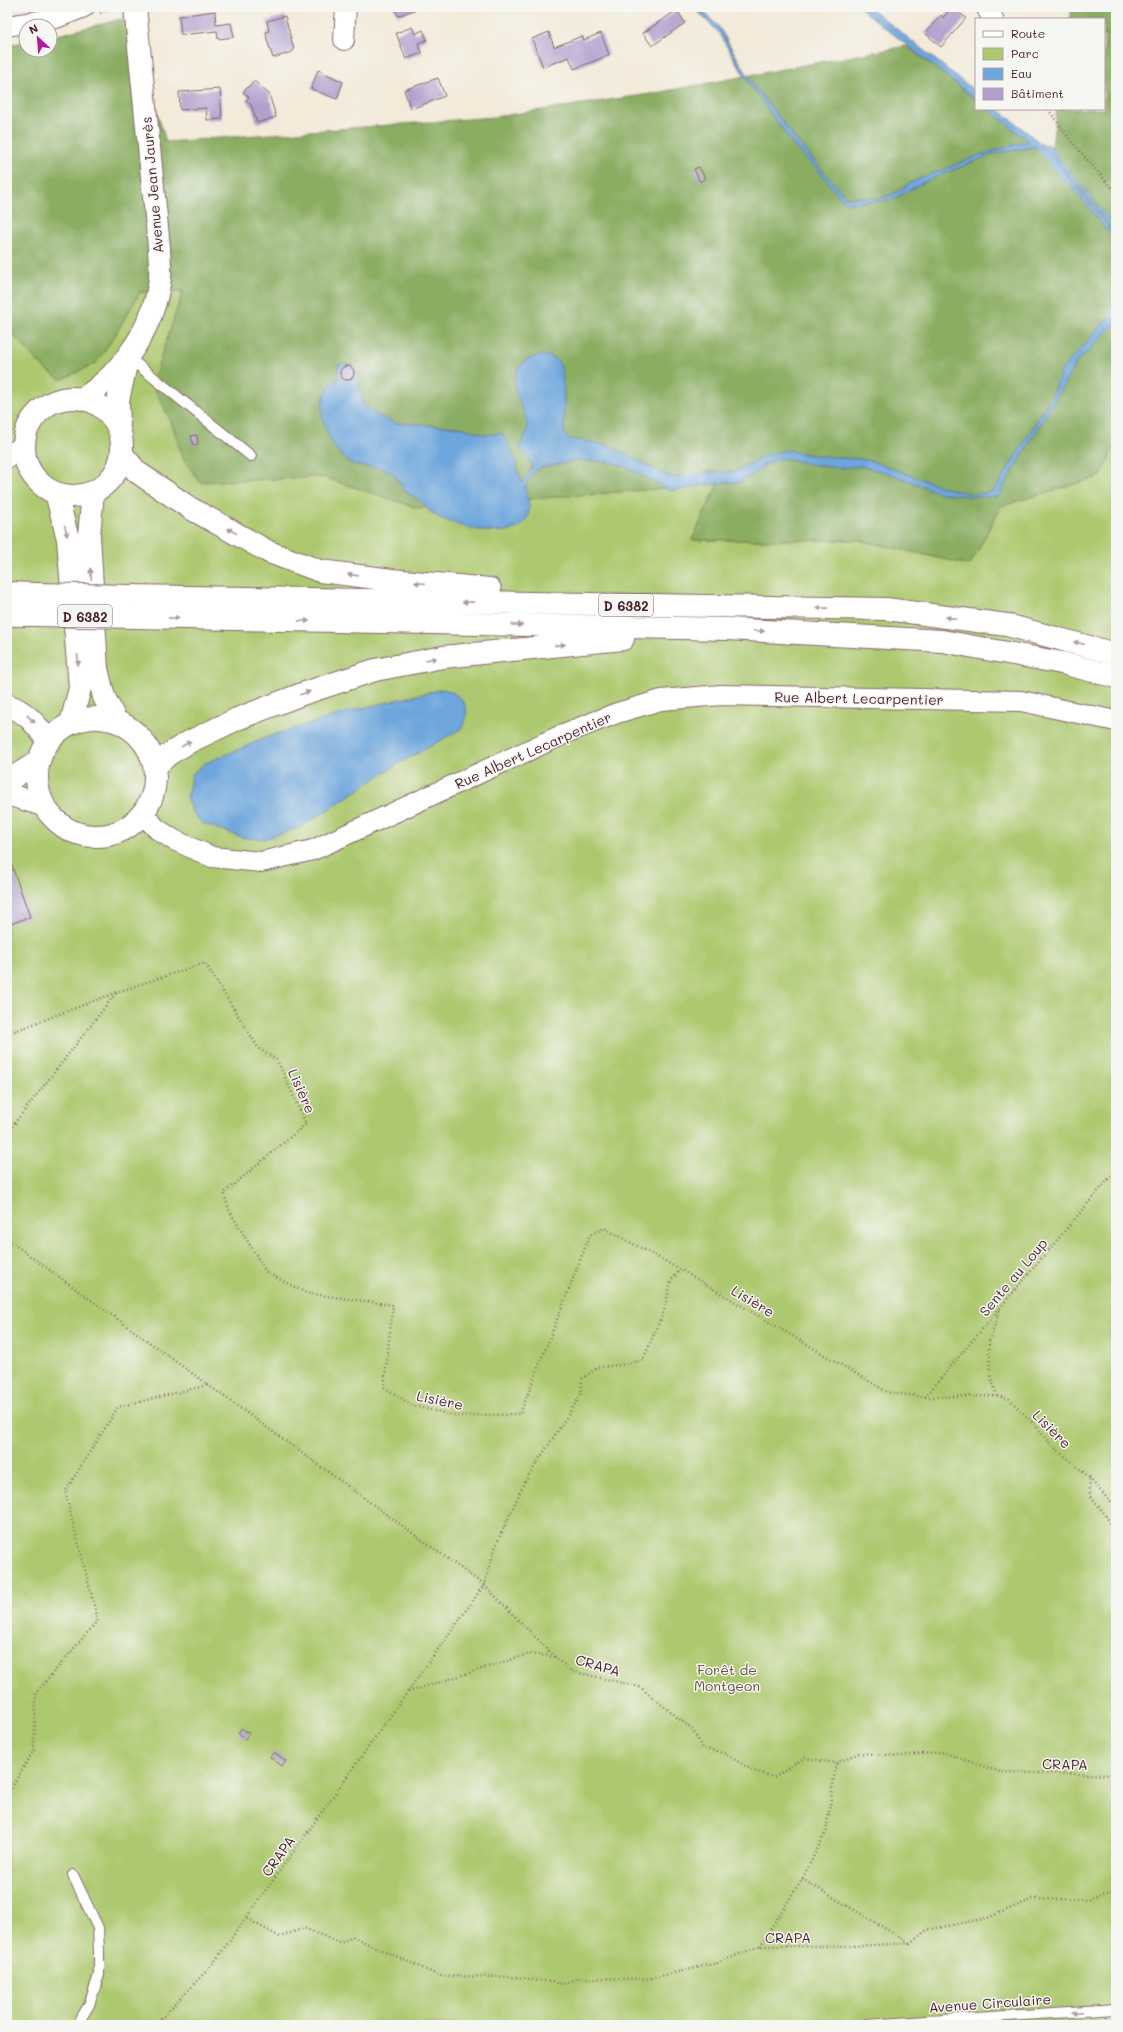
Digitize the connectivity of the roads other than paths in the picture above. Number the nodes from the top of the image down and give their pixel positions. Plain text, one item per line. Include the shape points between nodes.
1 (84, 7) edge
2 (135, 7) edge
3 (346, 7) edge
4 (986, 7) edge
5 (992, 18) edge
6 (7, 26) edge
7 (344, 40) dead end
8 (128, 357) junction
9 (84, 398) junction
10 (119, 426) junction
11 (15, 452) edge
12 (122, 454) junction
13 (251, 456) dead end
14 (93, 492) junction
15 (56, 493) junction
16 (7, 593) edge
17 (682, 606) junction
18 (7, 615) edge
19 (728, 629) junction
20 (1116, 654) edge
21 (1116, 677) edge
22 (7, 705) edge
23 (116, 721) junction
24 (1116, 721) edge
25 (71, 723) junction
26 (48, 741) junction
27 (38, 762) junction
28 (155, 767) junction
29 (7, 781) edge
30 (7, 794) edge
31 (43, 805) junction
32 (143, 814) junction
33 (73, 1875) dead end
34 (1116, 2009) edge
35 (77, 2025) edge
36 (866, 2025) edge

1 - 6 street via 56,18
2 - 8 main road, Avenue Jean Jaurès via 160,276 149,319
3 - 7 street
4 - 5 street
8 - 9 main road, Avenue Jean Jaurès via 110,377
8 - 10 main road, Avenue Jean Jaurès via 118,401
8 - 13 lane
9 - 10 main road via 110,413
9 - 11 main road via 72,396 47,405 30,423
10 - 12 main road
11 - 15 main road via 26,462 32,475 43,486
12 - 14 main road via 117,470
17 -> 12 main road via 392,580 320,571 269,552 190,508 137,472
14 - 15 main road via 81,496
23 -> 14 main road via 104,697 97,669 89,536
15 -> 25 main road via 68,539 80,688
17 -> 16 main road, D 6382, bridge
20 -> 17 main road, D 6382 via 1007,625 886,609
18 -> 19 main road, D 6382, bridge
19 -> 21 main road, D 6382 via 942,641 1062,663
28 -> 19 main road via 169,754 189,742 237,719 375,670 443,656
22 -> 26 main road via 20,710 36,724
23 - 25 main road via 86,718
23 - 28 main road via 130,728 142,739
24 - 32 street, Rue Albert Lecarpentier via 1021,702 721,695 661,700 617,713 566,733 313,850 261,862 212,857 174,840 157,829
25 - 26 main road
26 - 27 main road
27 - 29 main road
27 - 31 main road via 36,776
28 - 32 main road via 155,784 151,800
30 - 31 main road
31 - 32 main road via 55,820 71,831 90,836 110,835 128,827
33 - 35 lane via 98,1928 99,1952 99,1975 89,2004
34 -> 36 lane, Avenue Circulaire

